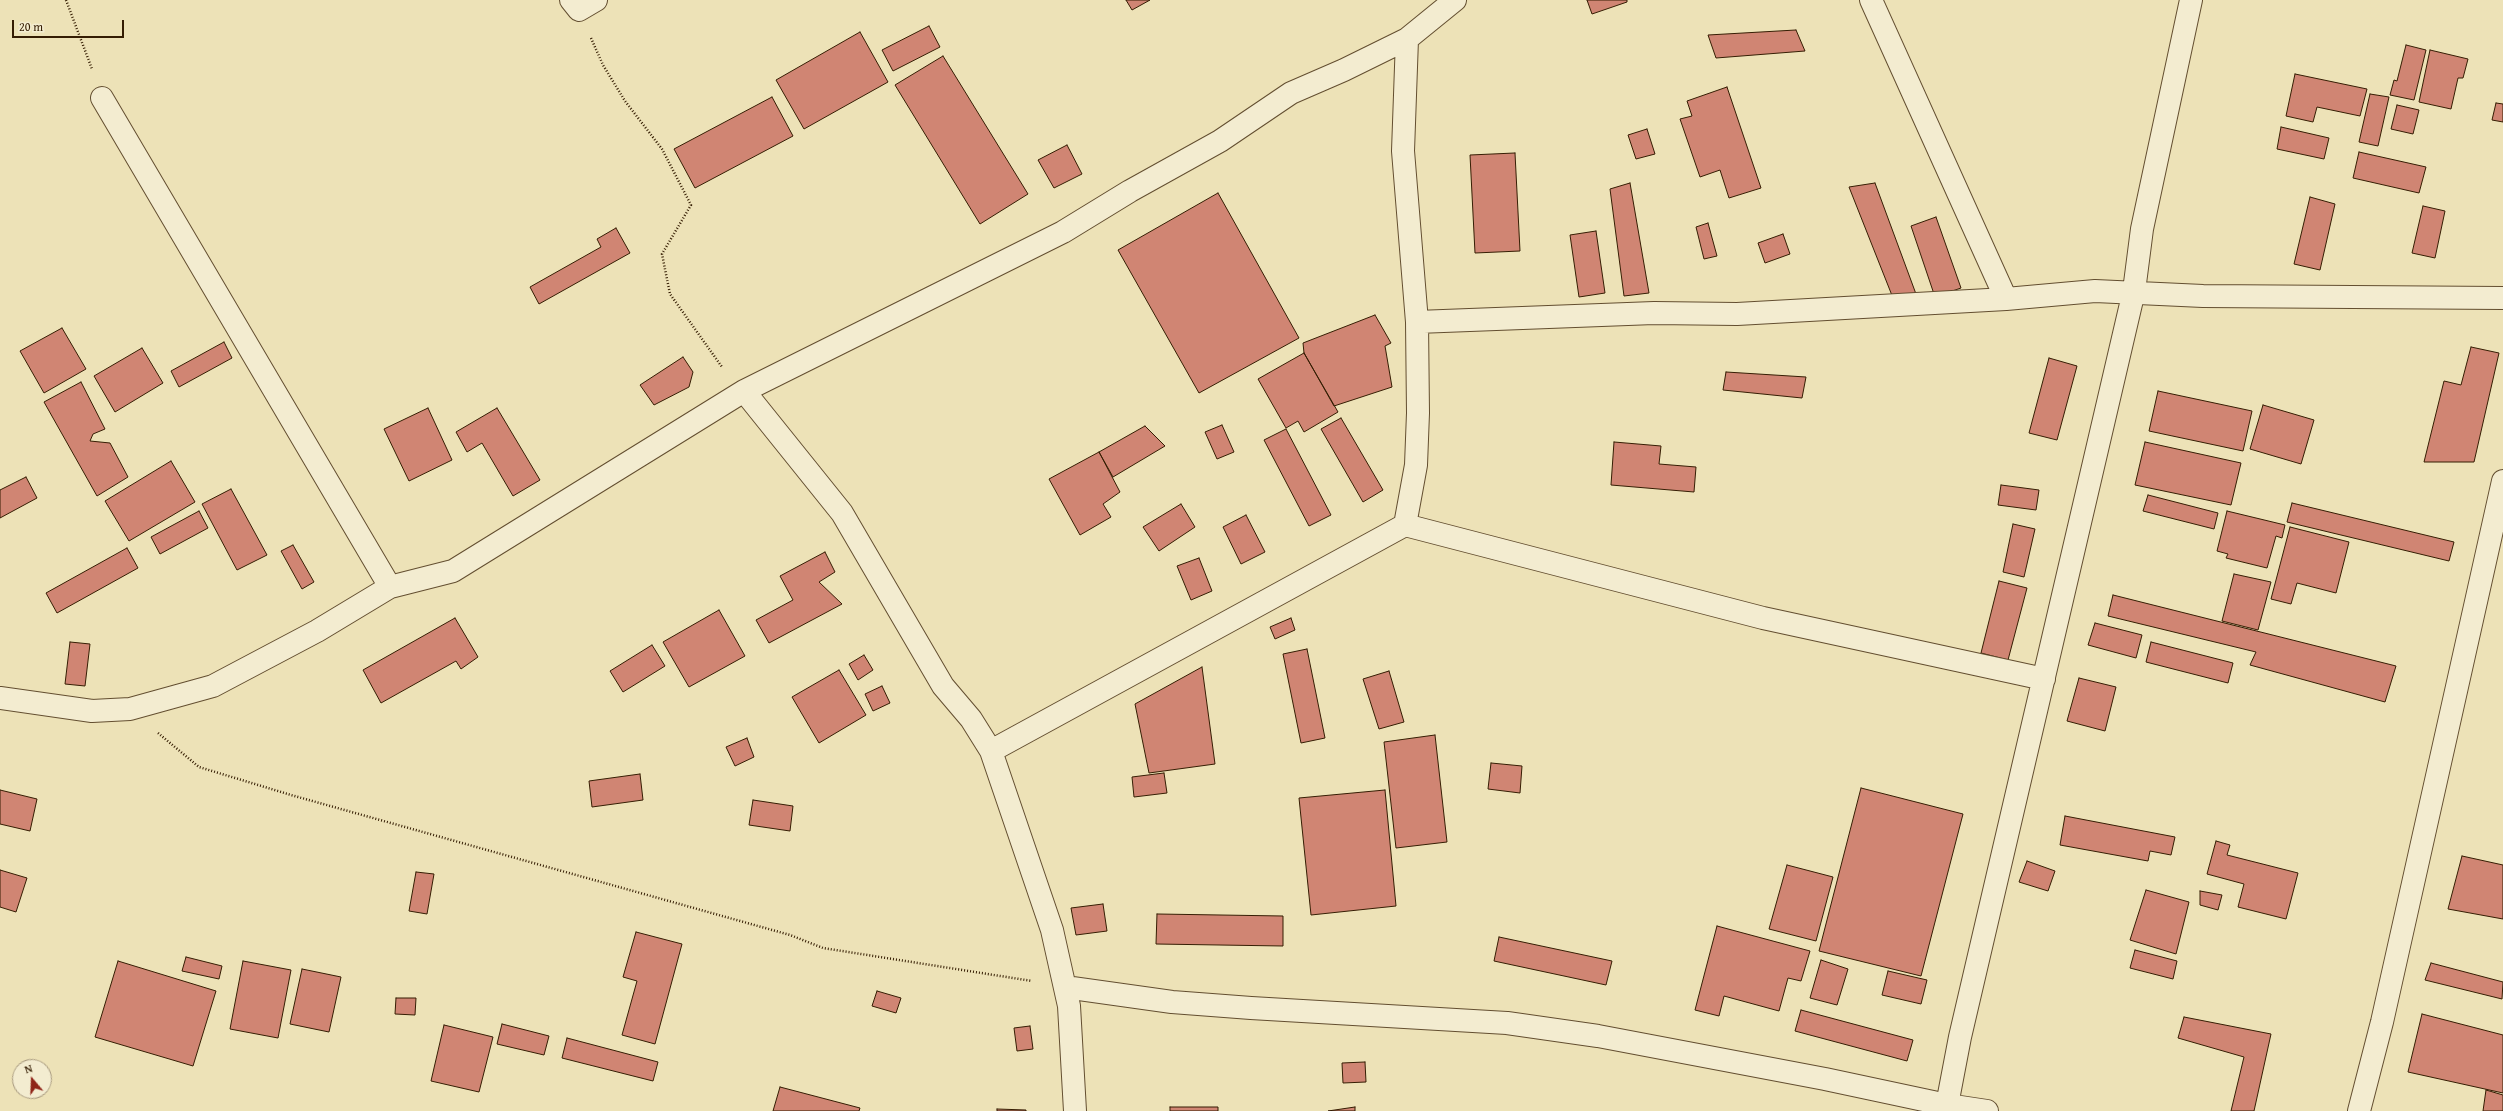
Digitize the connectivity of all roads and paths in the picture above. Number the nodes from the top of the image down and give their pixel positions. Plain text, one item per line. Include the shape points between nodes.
1 (66, 0) edge
2 (1455, 0) edge
3 (1871, 0) edge
4 (2191, 0) edge
5 (582, 3) edge
6 (1407, 39) junction
7 (102, 98) joint
8 (2134, 291) junction
9 (2503, 298) edge
10 (2006, 299) junction
11 (1417, 322) junction
12 (744, 391) junction
13 (2503, 481) edge
14 (1405, 525) junction
15 (390, 587) junction
16 (2044, 679) junction
17 (0, 698) edge
18 (130, 709) junction
19 (991, 751) junction
20 (1064, 987) junction
21 (1947, 1105) junction
22 (1075, 1111) edge
23 (1987, 1111) edge
24 (2359, 1111) edge

1 - 7 path
2 - 6 street
3 - 10 street
4 - 8 street via 2142,229
5 - 12 path via 603,65 625,101 662,149 691,205 662,254 670,294 729,378
6 - 11 street via 1403,151
6 - 12 street via 1291,93 1220,141 1063,232
7 - 15 street
8 - 9 street via 2203,296
8 - 10 street via 2095,291
8 - 16 street
10 - 11 street via 1737,314 1654,313
11 - 14 street via 1416,465
12 - 15 street via 453,571
12 - 19 street via 842,513 943,686 971,719
13 - 24 street via 2382,1022
14 - 16 street via 1763,618
14 - 19 street
15 - 18 street via 317,631 213,686
16 - 21 street via 1960,1037
17 - 18 street via 92,711
18 - 20 path via 199,766 290,794 783,933 823,948
19 - 20 street via 1052,930
20 - 21 street via 1172,1002 1243,1008 1507,1023 1598,1036
20 - 22 street via 1069,1006
21 - 23 street

